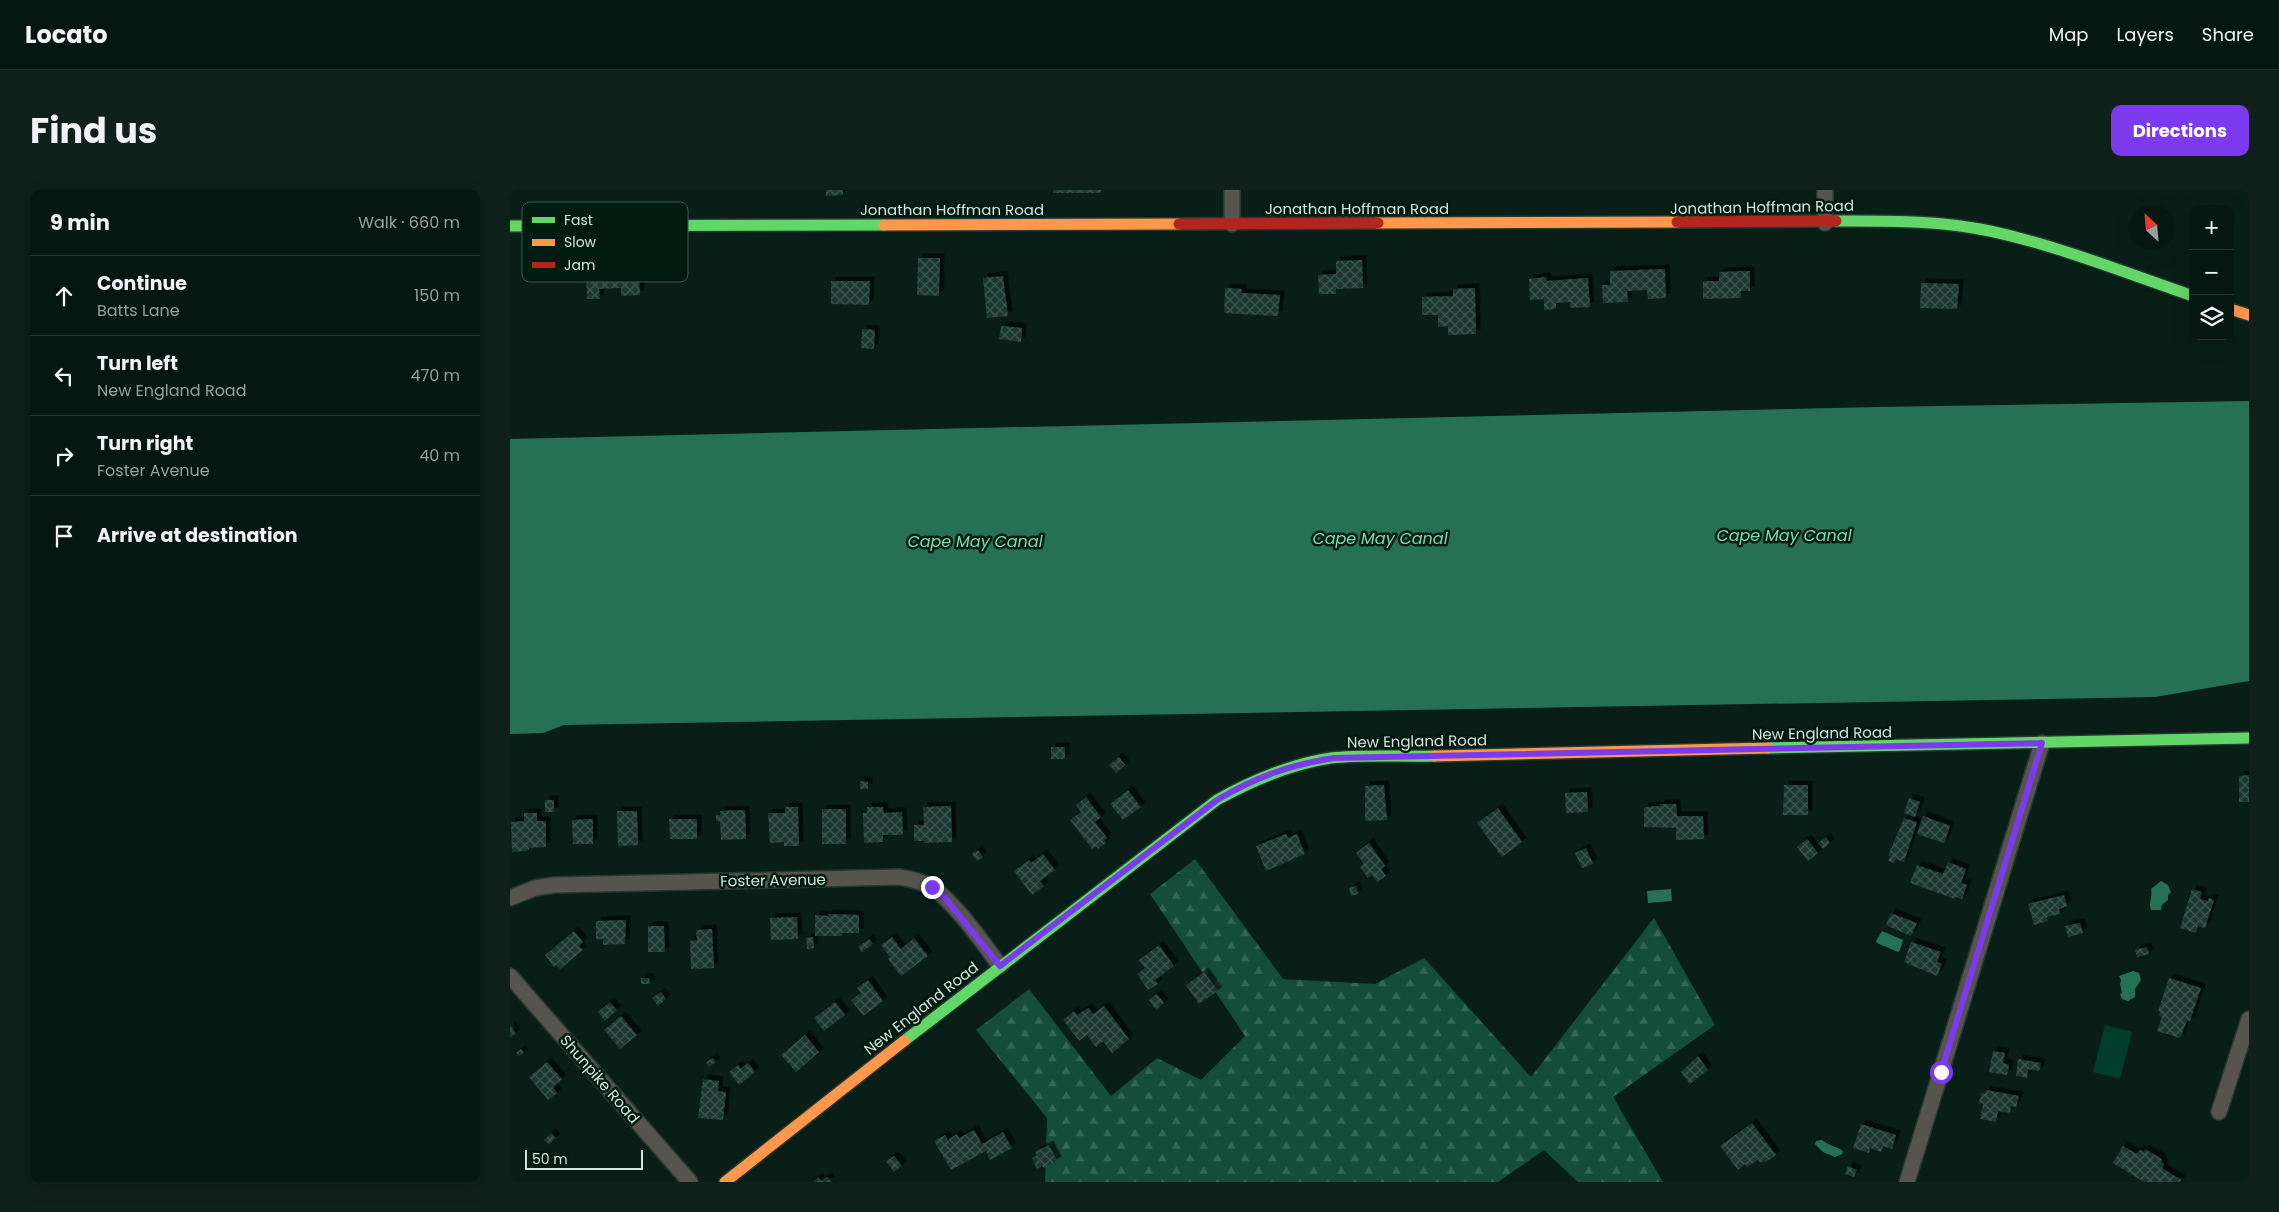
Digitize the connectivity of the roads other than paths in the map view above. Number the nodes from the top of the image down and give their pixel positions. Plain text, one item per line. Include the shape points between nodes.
1 (1232, 190) edge
2 (1825, 190) edge
3 (1825, 223) junction
4 (1232, 224) junction
5 (688, 226) edge
6 (2190, 295) edge
7 (2234, 310) edge
8 (2249, 315) edge
9 (2249, 738) edge
10 (2042, 743) junction
11 (510, 898) edge
12 (1000, 966) junction
13 (510, 976) edge
14 (2249, 1019) edge
15 (2219, 1112) dead end
16 (690, 1182) edge
17 (725, 1182) edge
18 (1908, 1182) edge

1 - 4 street
2 - 3 street
3 - 4 street, Jonathan Hoffman Road
3 - 6 street, Jonathan Hoffman Road via 1916,221 1989,231 2033,242
4 - 5 street, Jonathan Hoffman Road
7 - 8 street
9 - 10 street, New England Road
10 - 12 street, New England Road via 1334,758 1305,762 1246,783 1217,800
10 - 18 street
11 - 12 street, Foster Avenue via 535,888 554,885 900,877 932,887 945,898
12 - 17 street, New England Road
13 - 16 street, Shunpike Road
14 - 15 street

